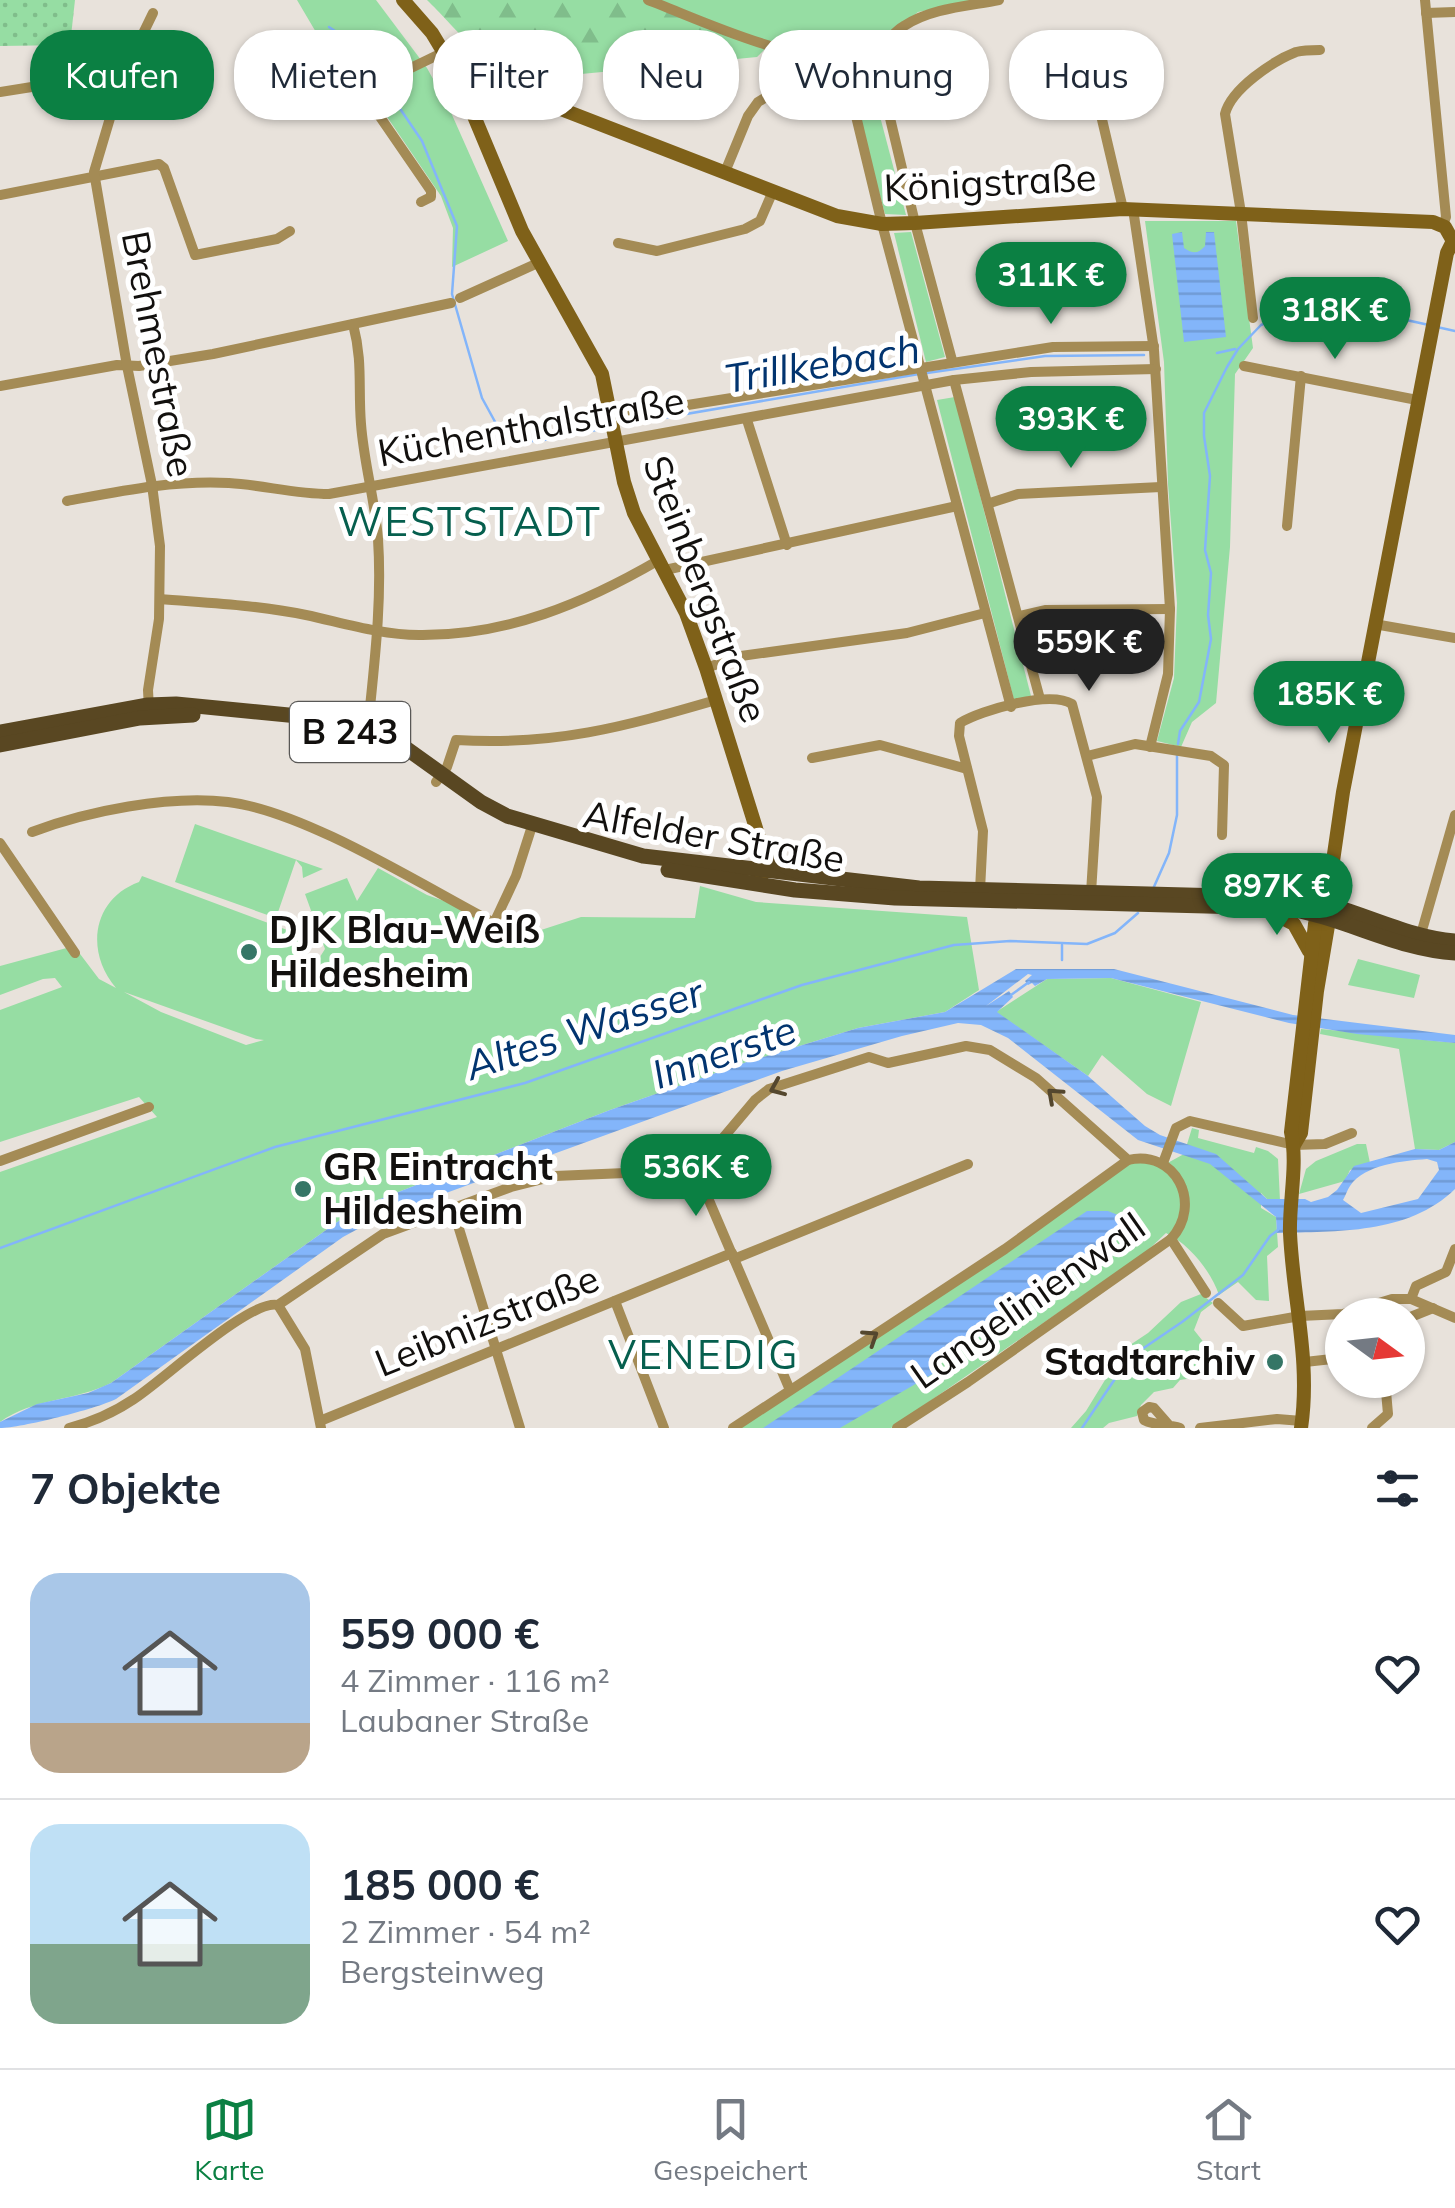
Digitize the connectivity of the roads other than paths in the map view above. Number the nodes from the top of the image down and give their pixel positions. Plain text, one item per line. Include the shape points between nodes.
1 (403, 0) edge
2 (648, 0) edge
3 (1000, 0) edge
4 (1425, 0) edge
5 (1455, 12) edge
6 (153, 13) dead end
7 (1426, 13) junction
8 (145, 30) edge
9 (899, 30) edge
10 (433, 38) edge
11 (759, 41) edge
12 (1320, 50) dead end
13 (30, 87) edge
14 (0, 92) edge
15 (759, 101) edge
16 (583, 118) edge
17 (110, 120) edge
18 (382, 120) edge
19 (476, 120) edge
20 (857, 120) edge
21 (890, 120) edge
22 (1105, 120) edge
23 (726, 172) junction
24 (95, 178) junction
25 (774, 192) junction
26 (0, 195) edge
27 (421, 202) dead end
28 (1128, 209) junction
29 (1242, 213) junction
30 (882, 224) junction
31 (915, 224) junction
32 (1443, 225) junction
33 (290, 231) dead end
34 (1454, 240) edge
35 (618, 243) dead end
36 (540, 262) junction
37 (1253, 318) dead end
38 (354, 324) junction
39 (1154, 346) junction
40 (952, 360) junction
41 (128, 366) junction
42 (921, 366) junction
43 (1244, 366) dead end
44 (1156, 369) junction
45 (1302, 376) junction
46 (954, 380) junction
47 (0, 386) edge
48 (926, 386) junction
49 (1417, 400) junction
50 (612, 417) junction
51 (746, 420) junction
52 (616, 440) junction
53 (152, 485) junction
54 (371, 485) junction
55 (1161, 486) junction
56 (67, 501) dead end
57 (990, 503) junction
58 (957, 506) junction
59 (1287, 526) dead end
60 (787, 544) junction
61 (662, 565) junction
62 (160, 599) junction
63 (1170, 609) junction
64 (985, 613) junction
65 (1019, 616) junction
66 (1374, 624) junction
67 (377, 630) junction
68 (1455, 638) edge
69 (706, 668) junction
70 (1040, 699) junction
71 (716, 700) junction
72 (1011, 707) junction
73 (149, 710) junction
74 (0, 732) edge
75 (365, 732) junction
76 (0, 745) edge
77 (1150, 746) junction
78 (1087, 756) junction
79 (812, 758) dead end
80 (967, 769) junction
81 (439, 778) junction
82 (1455, 815) edge
83 (530, 830) junction
84 (32, 832) dead end
85 (1222, 835) dead end
86 (0, 843) edge
87 (761, 847) junction
88 (814, 877) junction
89 (761, 878) junction
90 (980, 890) junction
91 (1091, 892) junction
92 (1148, 899) junction
93 (1260, 907) junction
94 (1324, 909) junction
95 (1356, 925) junction
96 (1421, 934) junction
97 (1455, 941) edge
98 (1317, 952) junction
99 (74, 953) dead end
100 (1455, 953) edge
101 (149, 1107) dead end
102 (1352, 1133) dead end
103 (1294, 1145) junction
104 (1128, 1160) junction
105 (1164, 1160) junction
106 (0, 1161) edge
107 (968, 1164) dead end
108 (696, 1170) junction
109 (453, 1209) junction
110 (1171, 1238) junction
111 (1455, 1248) edge
112 (733, 1256) junction
113 (1206, 1293) dead end
114 (1411, 1298) edge
115 (615, 1301) junction
116 (1218, 1303) dead end
117 (278, 1305) junction
118 (1425, 1305) edge
119 (1433, 1308) junction
120 (1425, 1311) edge
121 (1325, 1315) edge
122 (1300, 1316) junction
123 (1455, 1318) edge
124 (496, 1350) junction
125 (1325, 1361) edge
126 (1305, 1362) junction
127 (790, 1390) junction
128 (1387, 1398) edge
129 (321, 1424) edge
130 (1168, 1424) dead end
131 (1301, 1424) edge
132 (69, 1428) edge
133 (520, 1428) edge
134 (664, 1428) edge
135 (733, 1428) edge
136 (897, 1428) edge
137 (1180, 1428) edge
138 (1200, 1428) edge
139 (1372, 1428) edge

1 - 10 street, Steinbergstraße
2 - 11 street
3 - 9 street via 925,15
4 - 7 street
5 - 7 street
6 - 8 street, Brehmestraße
7 - 32 street
12 - 29 street via 1280,60 1227,106
13 - 14 street
15 - 23 street
16 - 23 street, Königstraße
17 - 24 street, Brehmestraße
18 - 27 street via 431,191
19 - 36 street, Steinbergstraße
20 - 30 street
21 - 31 street
22 - 28 street
23 - 25 street, Königstraße
24 - 26 street
24 - 33 street via 159,164 195,255
24 - 41 street, Brehmestraße
25 - 30 street, Königstraße via 836,216
25 - 35 street via 760,220 745,229 657,250
28 - 29 street, Königstraße
28 - 31 street, Königstraße
28 - 39 street
29 - 32 street, Königstraße
29 - 37 street
30 - 31 street, Königstraße
30 - 42 street
31 - 40 street
32 - 34 street
34 - 49 street
36 - 38 street via 456,300
36 - 50 street, Steinbergstraße via 593,354
38 - 41 street
38 - 54 street
39 - 40 street, Küchenthalstraße via 1053,347
39 - 44 street
40 - 42 street, Küchenthalstraße
41 - 47 street
41 - 53 street, Brehmestraße
42 - 48 street
42 - 50 street, Küchenthalstraße
43 - 45 street
44 - 46 street, Küchenthalstraße
44 - 55 street
45 - 49 street
45 - 59 street
46 - 48 street, Küchenthalstraße
46 - 57 street
48 - 51 street, Küchenthalstraße
48 - 58 street
49 - 66 street
50 - 52 street, Steinbergstraße
51 - 52 street, Küchenthalstraße
51 - 60 street
52 - 54 street, Küchenthalstraße
52 - 61 street, Steinbergstraße via 634,512
53 - 54 street, Küchenthalstraße via 233,483 313,494
53 - 56 street, Küchenthalstraße
53 - 62 street, Brehmestraße
54 - 67 street via 380,576
55 - 57 street via 1018,494
55 - 63 street
57 - 65 street
58 - 60 street
58 - 64 street
60 - 61 street
61 - 67 street via 563,610 514,624 440,635
61 - 69 street, Steinbergstraße
62 - 67 street
62 - 73 street, Brehmestraße
63 - 65 street
63 - 77 street via 1168,674
64 - 69 street via 907,633 741,656
64 - 72 street
65 - 70 street
66 - 68 street
66 - 94 street
67 - 75 street
69 - 71 street, Steinbergstraße
70 - 72 street
70 - 78 street via 1072,704
71 - 81 street via 580,736 456,740
71 - 87 street, Steinbergstraße
72 - 80 street via 960,723
73 - 74 main road, Alfelder Straße / B 243
73 - 75 main road, Alfelder Straße / B 243 via 176,704 339,720
73 - 76 main road, Alfelder Straße / B 243
75 - 81 main road, Alfelder Straße / B 243 via 389,736
77 - 78 street
77 - 85 street via 1211,756 1224,766
78 - 91 street via 1097,797
79 - 80 street via 880,745
80 - 90 street via 983,832
81 - 83 main road, Alfelder Straße / B 243
82 - 96 street
83 - 84 street via 494,923 320,832 229,802 133,805
83 - 89 main road, Alfelder Straße / B 243 via 641,864
86 - 99 street
87 - 88 main road, B 243 via 781,866
87 - 89 street, Steinbergstraße
88 - 89 main road, Alfelder Straße / B 243
88 - 90 main road, Alfelder Straße / B 243
89 - 92 main road, Alfelder Straße / B 243 via 796,890 960,902
90 - 91 main road, Alfelder Straße / B 243
91 - 92 main road, Alfelder Straße / B 243
92 - 93 main road, Alfelder Straße / B 243
92 - 94 main road, Alfelder Straße / B 243 via 1258,895
93 - 94 main road, Alfelder Straße / B 243
93 - 98 street via 1294,924
94 - 95 main road, B 243
94 - 96 main road, B 243
94 - 98 street
95 - 98 street
95 - 100 main road, B 243 via 1415,947
96 - 97 main road, B 243
98 - 103 street
101 - 106 street
102 - 103 street via 1326,1144
103 - 105 street via 1197,1122 1175,1131
103 - 122 street via 1290,1235
104 - 105 street
104 -> 108 street via 1036,1078 995,1053 966,1046 888,1063 869,1058 769,1090
127 -> 104 street
105 - 110 street, Langelinienwall via 1185,1195
107 - 112 street, Leibnizstraße
108 - 109 street via 548,1177
108 - 112 street
109 - 117 street via 372,1240
109 - 124 street
110 - 113 street
110 - 136 street, Langelinienwall
111 - 114 street via 1446,1272 1416,1286
112 - 115 street, Leibnizstraße
112 - 127 street
115 - 124 street, Leibnizstraße
115 - 134 street
116 - 122 street via 1244,1326
117 - 129 street via 305,1348
117 - 132 street via 234,1323 132,1401
118 - 119 street
119 - 120 street
119 - 123 street
121 - 122 street
122 - 126 street
124 - 129 street, Leibnizstraße
124 - 133 street
125 - 126 street
126 - 131 street
127 - 135 street
128 - 139 street via 1388,1414
130 - 137 street
131 - 138 street via 1277,1419

